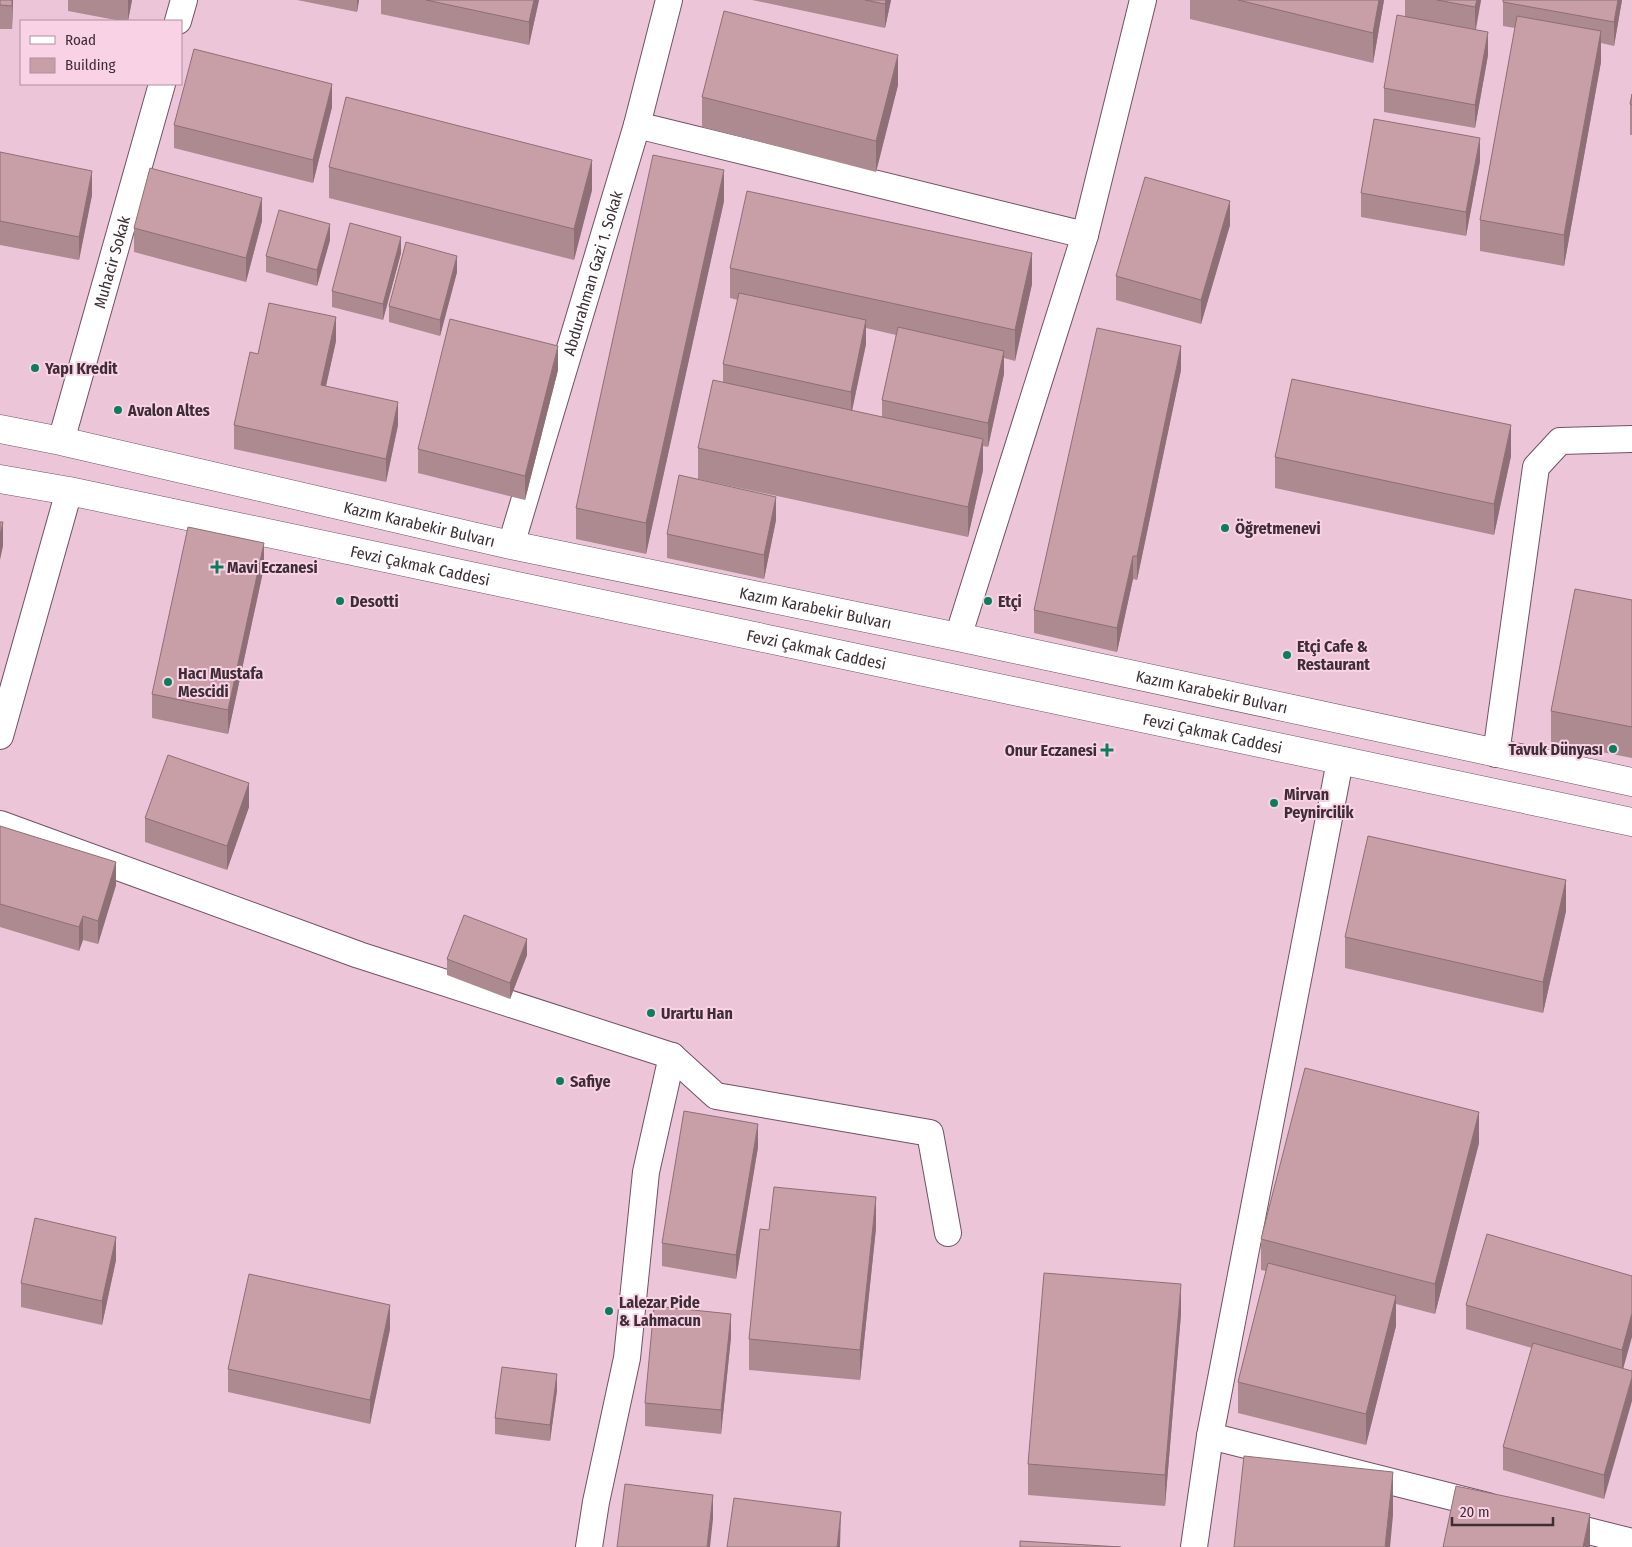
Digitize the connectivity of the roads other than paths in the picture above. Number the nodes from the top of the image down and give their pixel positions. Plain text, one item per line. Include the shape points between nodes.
1 (184, 0) edge
2 (669, 0) edge
3 (1143, 0) edge
4 (178, 20) edge
5 (162, 85) edge
6 (637, 126) junction
7 (1085, 235) junction
8 (0, 429) edge
9 (1632, 439) edge
10 (61, 441) junction
11 (0, 479) edge
12 (69, 492) junction
13 (512, 546) junction
14 (958, 637) junction
15 (0, 736) edge
16 (1496, 754) junction
17 (1340, 761) junction
18 (1632, 782) edge
19 (1632, 822) edge
20 (0, 824) edge
21 (672, 1056) junction
22 (948, 1233) dead end
23 (1210, 1436) junction
24 (1507, 1511) edge
25 (1536, 1518) edge
26 (1632, 1542) edge
27 (589, 1547) edge
28 (1194, 1547) edge

1 - 4 street
2 - 6 street, Abdurahman Gazi 1. Sokak
3 - 7 street
5 - 10 street, Muhacir Sokak
6 - 7 street
6 - 13 street, Abdurahman Gazi 1. Sokak
7 - 14 street
8 - 10 main road, Kazım Karabekir Bulvarı
9 - 16 street via 1560,441 1536,467
10 - 13 main road, Kazım Karabekir Bulvarı
11 - 12 main road, Fevzi Çakmak Caddesi
12 - 15 street
12 - 17 main road, Fevzi Çakmak Caddesi
13 - 14 main road, Kazım Karabekir Bulvarı
14 - 16 main road, Kazım Karabekir Bulvarı
16 - 18 main road, Kazım Karabekir Bulvarı
17 - 19 main road, Fevzi Çakmak Caddesi
17 - 23 street
20 - 21 street via 359,955
21 - 22 street via 716,1096 930,1133
21 - 27 street via 646,1172 627,1358
23 - 24 street
23 - 28 street
25 - 26 street

